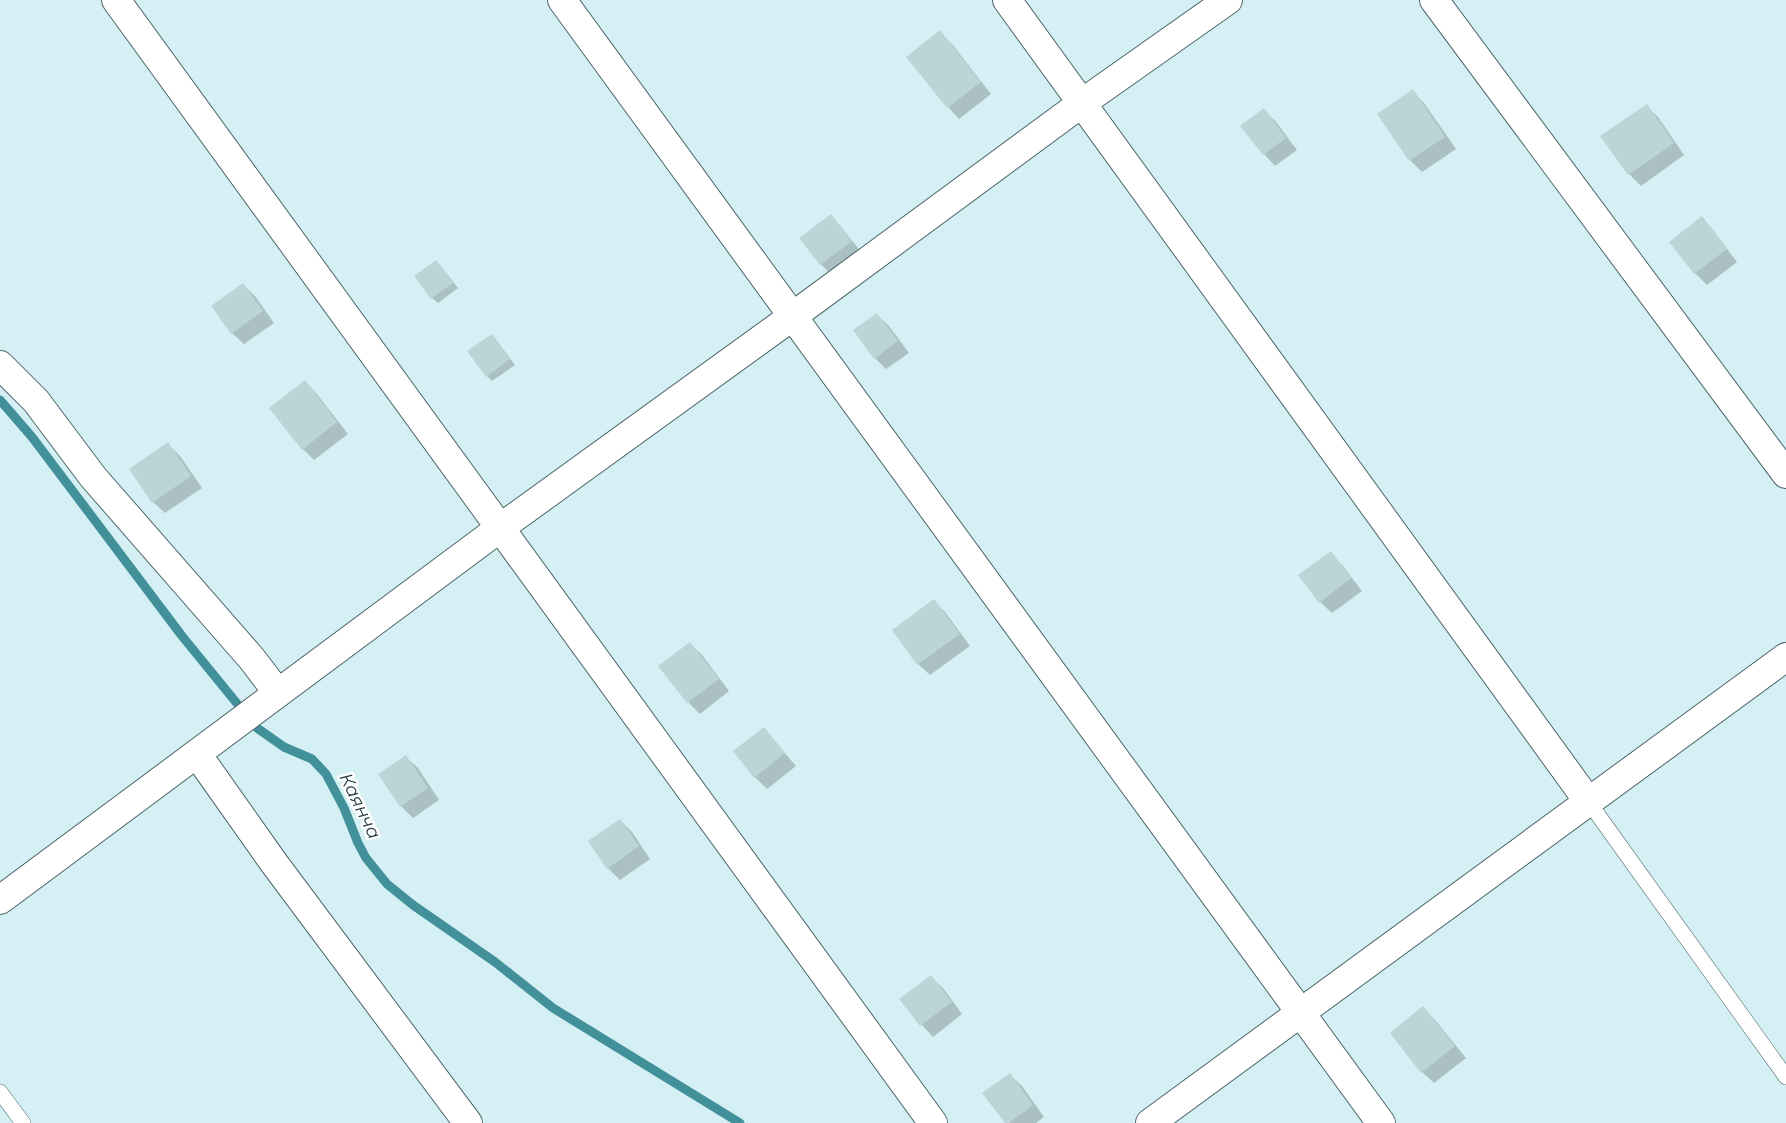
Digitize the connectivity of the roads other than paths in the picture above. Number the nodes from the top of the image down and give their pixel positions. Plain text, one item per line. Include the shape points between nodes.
1 (116, 0) edge
2 (562, 0) edge
3 (1007, 0) edge
4 (1228, 0) edge
5 (1434, 0) edge
6 (1082, 103) junction
7 (793, 316) junction
8 (0, 365) edge
9 (1786, 474) edge
10 (500, 528) junction
11 (1786, 657) edge
12 (278, 693) junction
13 (197, 754) junction
14 (1588, 801) junction
15 (0, 900) edge
16 (1302, 1012) junction
17 (1786, 1077) edge
18 (0, 1092) edge
19 (22, 1123) edge
20 (468, 1123) edge
21 (933, 1123) edge
22 (1150, 1123) edge
23 (1381, 1123) edge

1 - 10 street
2 - 7 street
3 - 6 street
4 - 6 street
5 - 9 street
6 - 7 street
6 - 14 street
7 - 10 street
7 - 16 street
8 - 12 street via 36,401 93,477
10 - 12 street
10 - 21 street
11 - 14 street
12 - 13 street
13 - 15 street
13 - 20 street
14 - 16 street
14 - 17 lane
16 - 22 street
16 - 23 street
18 - 19 lane

